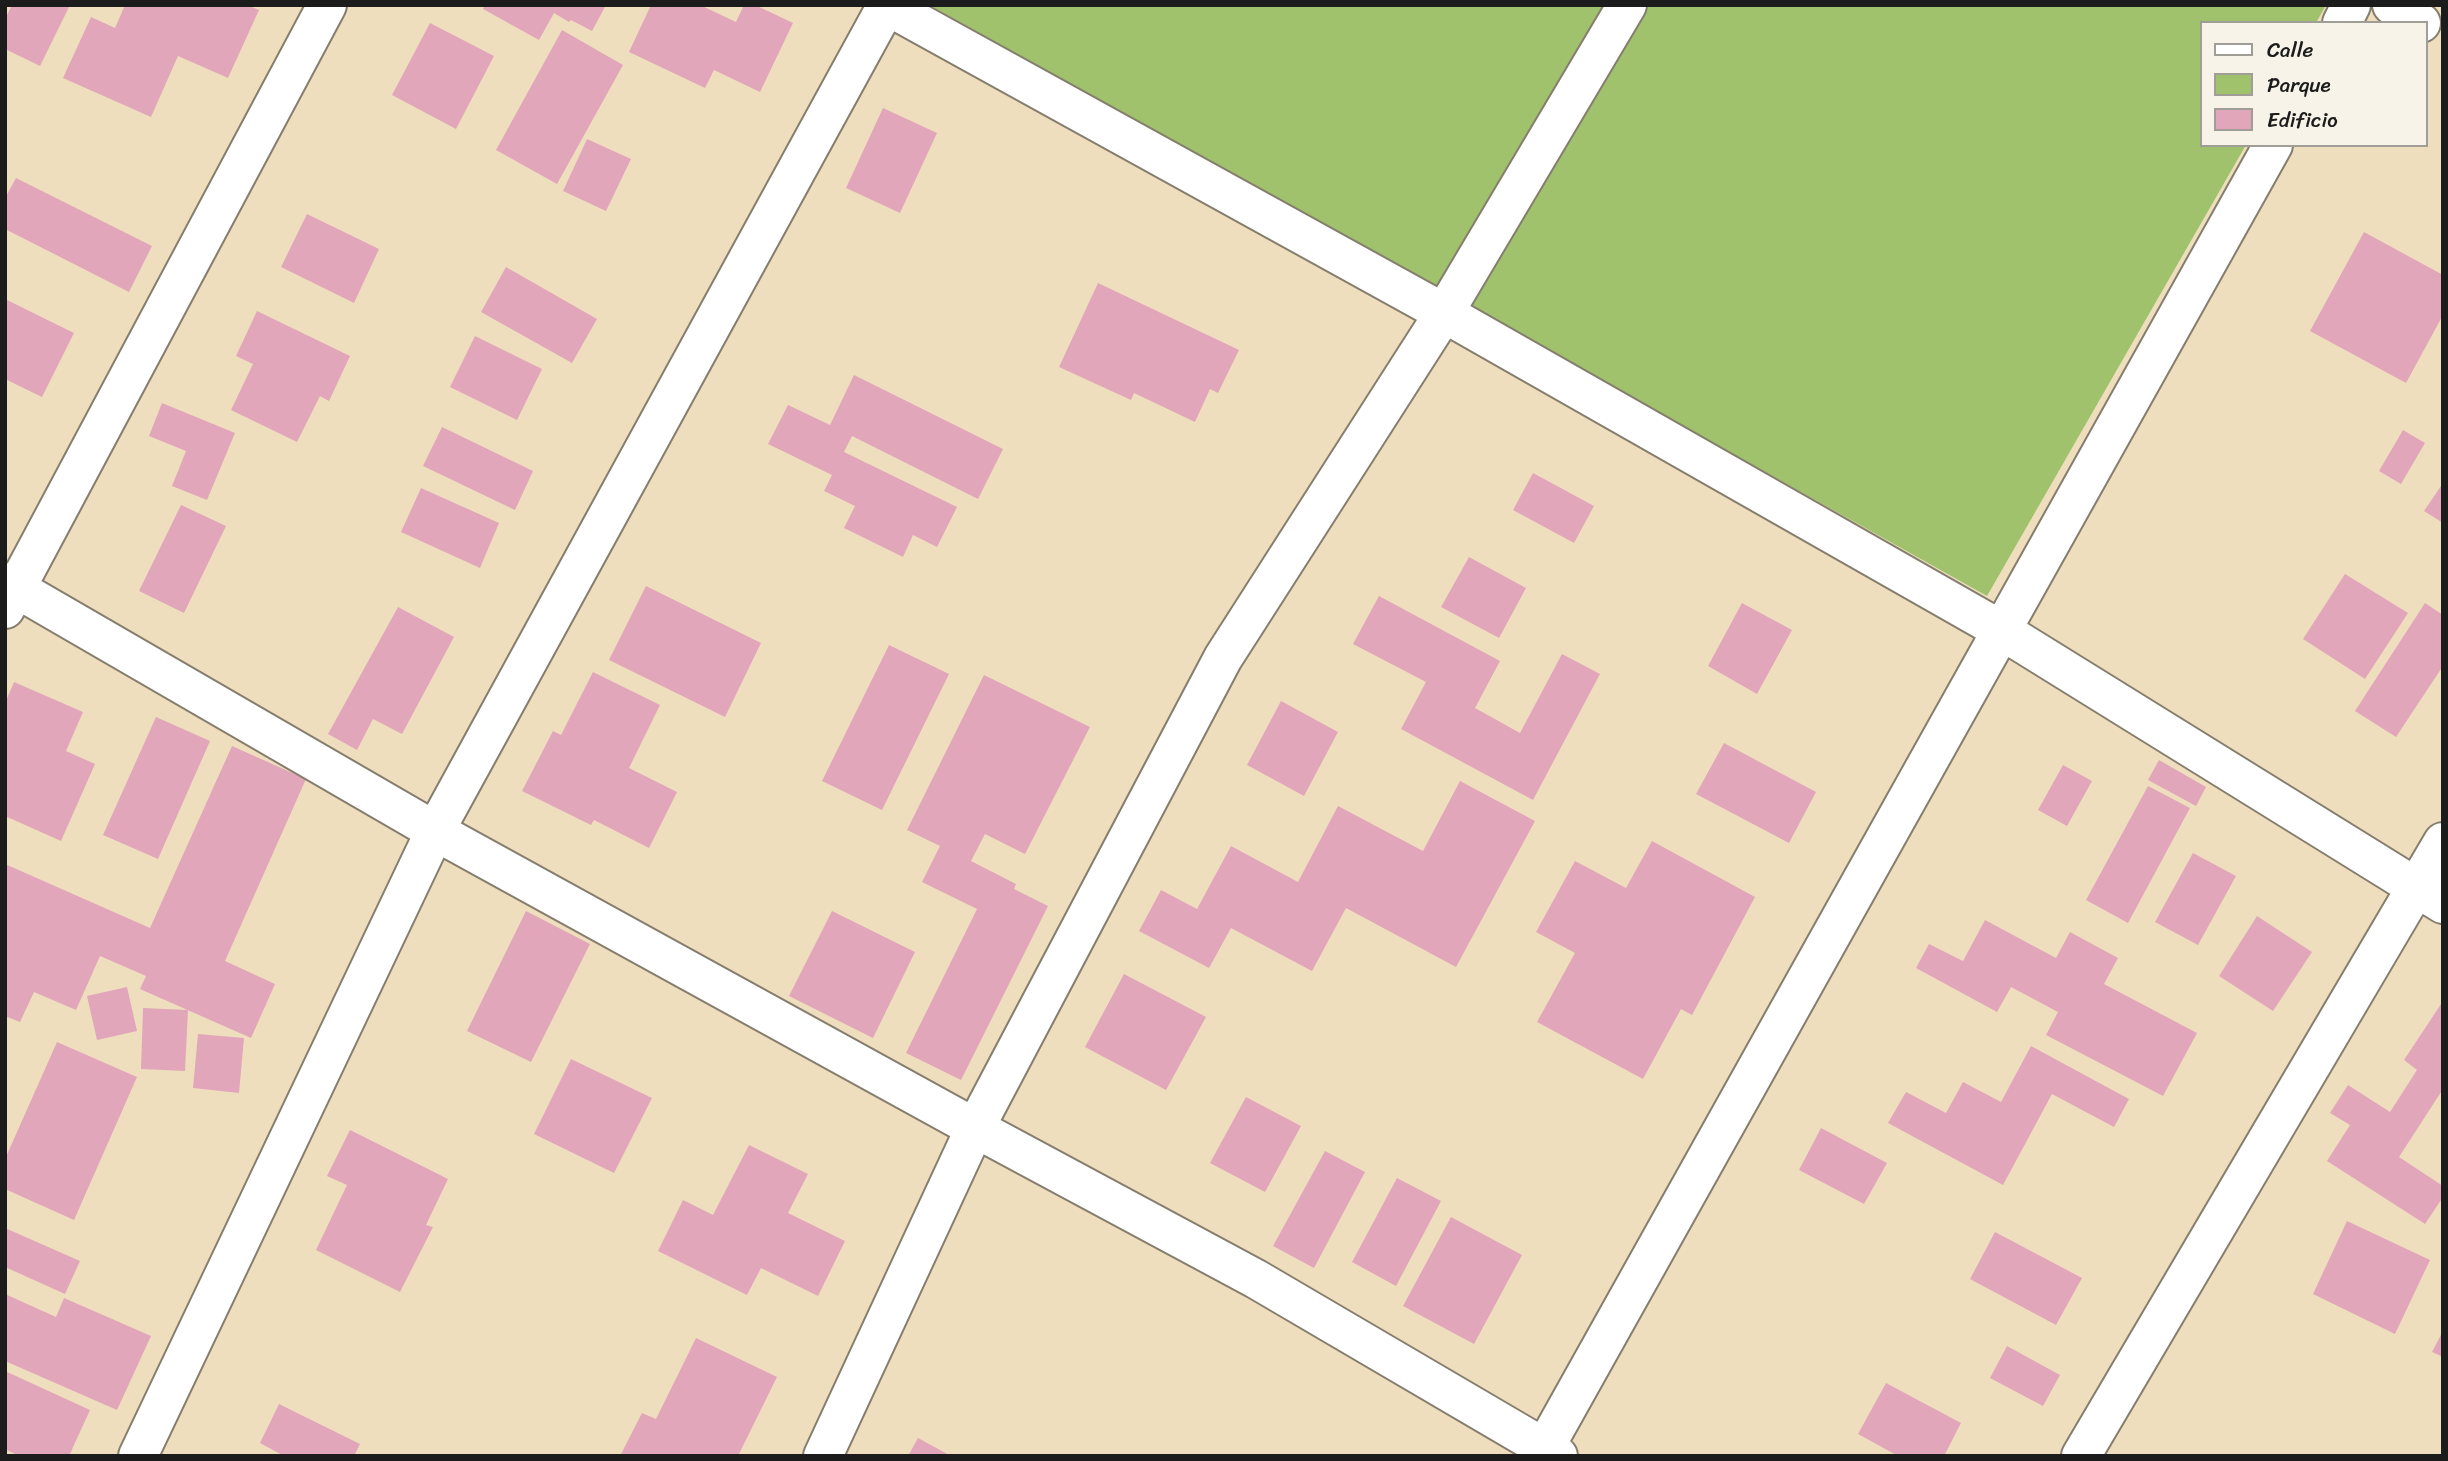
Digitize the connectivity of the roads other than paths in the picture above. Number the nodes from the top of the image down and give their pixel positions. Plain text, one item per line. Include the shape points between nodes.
1 (327, 5) edge
2 (887, 5) edge
3 (1627, 5) edge
4 (2351, 5) edge
5 (2392, 5) edge
6 (2343, 21) edge
7 (2418, 21) edge
8 (2427, 27) edge
9 (2443, 36) edge
10 (2272, 147) edge
11 (1444, 313) junction
12 (9, 593) edge
13 (2001, 630) junction
14 (435, 831) junction
15 (2443, 842) edge
16 (2429, 896) edge
17 (975, 1128) junction
18 (1548, 1453) edge
19 (138, 1456) edge
20 (823, 1456) edge
21 (2081, 1456) edge

1 - 12 street
2 - 11 street
2 - 14 street
3 - 11 street
4 - 6 street
5 - 7 street
8 - 9 street
10 - 13 street
11 - 13 street
11 - 17 street via 1223,659
12 - 14 street
13 - 16 street
13 - 18 street
14 - 17 street
14 - 19 street
15 - 16 street
16 - 21 street
17 - 18 street via 1256,1279
17 - 20 street

